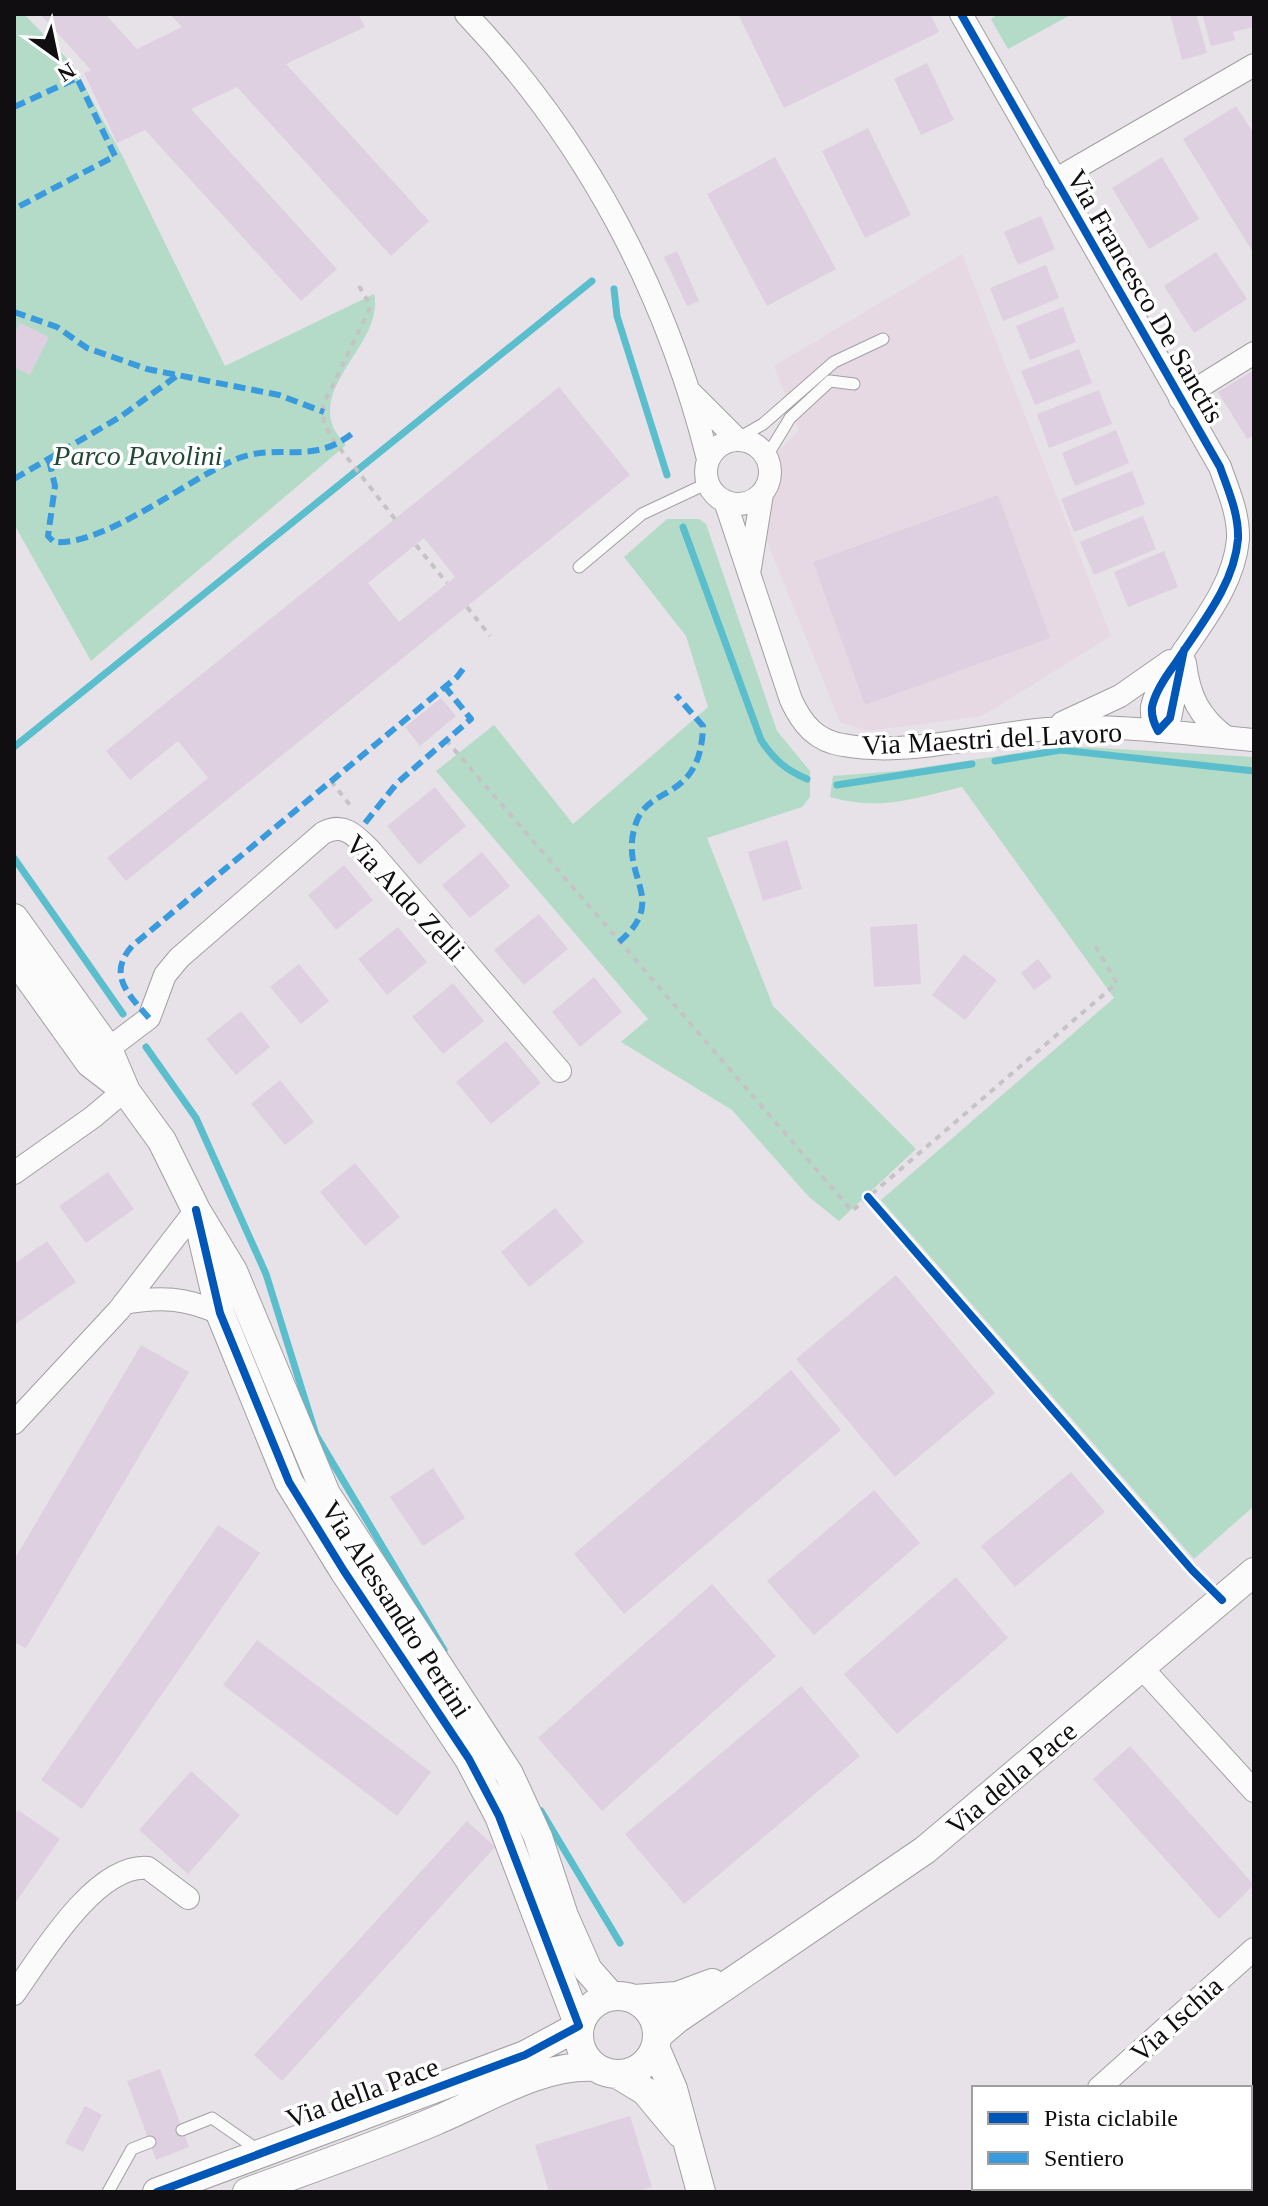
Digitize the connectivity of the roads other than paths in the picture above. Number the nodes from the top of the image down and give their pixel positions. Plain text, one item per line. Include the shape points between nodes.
1 (466, 14) edge
2 (961, 14) edge
3 (1254, 65) edge
4 (1055, 180) junction
5 (883, 339) dead end
6 (1254, 353) edge
7 (854, 384) dead end
8 (692, 394) junction
9 (1180, 399) junction
10 (737, 439) junction
11 (767, 456) junction
12 (708, 459) junction
13 (708, 483) junction
14 (762, 494) junction
15 (725, 501) junction
16 (579, 567) dead end
17 (750, 569) junction
18 (1184, 650) junction
19 (1048, 729) junction
20 (1158, 731) junction
21 (1226, 737) junction
22 (1254, 740) edge
23 (14, 918) edge
24 (14, 957) edge
25 (108, 1049) junction
26 (560, 1071) dead end
27 (125, 1090) junction
28 (14, 1173) edge
29 (196, 1210) junction
30 (124, 1303) junction
31 (220, 1313) junction
32 (14, 1423) edge
33 (1254, 1572) edge
34 (1142, 1668) junction
35 (1254, 1791) edge
36 (188, 1898) dead end
37 (1254, 1949) edge
38 (754, 1966) junction
39 (14, 1994) edge
40 (623, 1998) junction
41 (579, 2026) junction
42 (656, 2042) junction
43 (606, 2071) junction
44 (1101, 2086) edge
45 (182, 2130) dead end
46 (685, 2138) junction
47 (150, 2142) dead end
48 (262, 2153) junction
49 (108, 2192) edge
50 (157, 2192) edge
51 (247, 2192) edge
52 (701, 2192) edge

1 - 8 street via 541,104 618,219 657,300
2 - 4 street, Via Francesco De Sanctis
3 - 4 street
4 - 9 street, Via Francesco De Sanctis
5 - 10 lane via 834,362 763,424
6 - 9 street
7 - 11 lane via 830,381 790,418
8 - 10 street
8 - 12 street
9 - 18 street, Via Francesco De Sanctis via 1220,467 1238,537 1223,589
10 - 11 street via 755,443
10 - 12 street via 715,449
11 - 14 street, Via Maestri del Lavoro via 771,472
12 - 13 street
13 - 15 street, Via Maestri del Lavoro
13 - 16 lane via 642,514
14 - 15 street via 745,504
14 - 17 street, Via Maestri del Lavoro
15 - 17 street, Via Maestri del Lavoro
17 - 19 street, Via Maestri del Lavoro via 791,700 819,738 880,749
18 - 19 street, Via Francesco De Sanctis via 1120,696
18 - 20 street, Via Francesco De Sanctis via 1153,704
18 - 21 street via 1194,702
19 - 20 street, Via Maestri del Lavoro
20 - 21 street, Via Maestri del Lavoro
21 - 22 street, Via Maestri del Lavoro
23 - 25 street, Via Alessandro Pertini
24 - 27 street, Via Alessandro Pertini via 90,1063
25 - 26 street, Via Aldo Zelli via 149,1018 165,975 179,958 323,833 336,828 353,833 369,849
25 - 27 street, Via Alessandro Pertini
27 - 28 street
27 - 29 street, Via Alessandro Pertini via 162,1141
29 - 30 street
29 - 31 street, Via Alessandro Pertini
29 - 40 street, Via Alessandro Pertini via 233,1271 326,1494 509,1774 588,1970
30 - 31 street via 171,1297
30 - 32 street
31 - 41 street, Via Alessandro Pertini via 289,1482 439,1711 499,1816
33 - 34 street, Via della Pace
34 - 35 street
34 - 38 street, Via della Pace via 925,1850
36 - 39 street via 148,1868 124,1870 60,1928
37 - 44 street, Via Ischia
38 - 40 street, Via della Pace via 677,1996
38 - 42 street, Via della Pace
40 - 41 street via 591,2007
40 - 42 street via 651,2015
41 - 43 street via 581,2049
41 - 48 street, Via della Pace via 525,2055
42 - 43 street via 640,2067
42 - 46 street
43 - 46 street via 645,2091
43 - 51 street, Via della Pace via 570,2066 543,2073 434,2122
45 - 48 lane via 212,2118
46 - 52 street
47 - 49 lane via 132,2149
48 - 50 street, Via della Pace

